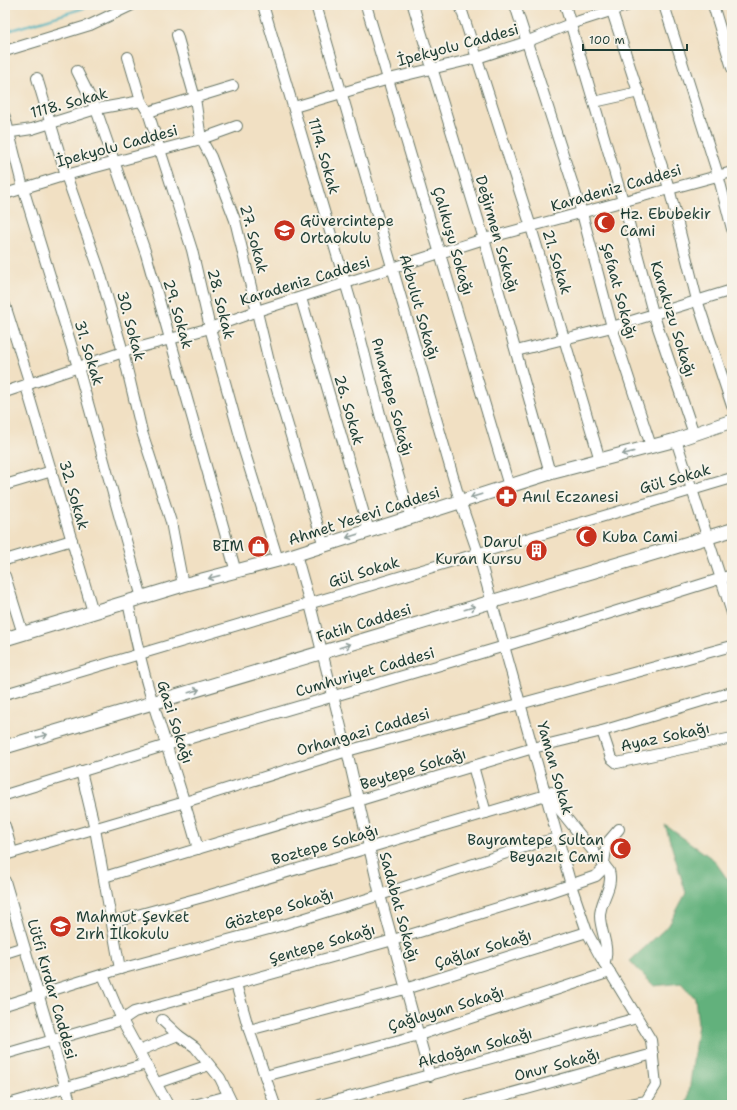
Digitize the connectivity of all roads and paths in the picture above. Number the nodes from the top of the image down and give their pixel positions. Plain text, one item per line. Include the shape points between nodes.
1 (132, 5) edge
2 (263, 5) edge
3 (316, 5) edge
4 (366, 5) edge
5 (413, 5) edge
6 (460, 5) edge
7 (515, 5) edge
8 (565, 5) edge
9 (629, 5) edge
10 (664, 5) edge
11 (713, 5) edge
12 (611, 7) edge
13 (570, 24) junction
14 (177, 35) dead end
15 (526, 42) junction
16 (5, 51) edge
17 (128, 57) dead end
18 (477, 58) junction
19 (432, 68) junction
20 (732, 68) edge
21 (77, 71) dead end
22 (36, 78) dead end
23 (389, 79) junction
24 (233, 86) dead end
25 (639, 92) junction
26 (341, 93) junction
27 (195, 98) junction
28 (141, 101) junction
29 (594, 102) junction
30 (294, 107) junction
31 (96, 109) junction
32 (148, 112) junction
33 (5, 117) edge
34 (50, 124) junction
35 (237, 126) dead end
36 (6, 132) edge
37 (201, 139) junction
38 (159, 149) junction
39 (113, 162) junction
40 (732, 172) edge
41 (66, 175) junction
42 (718, 175) junction
43 (23, 188) junction
44 (669, 188) junction
45 (5, 194) edge
46 (623, 201) junction
47 (582, 213) junction
48 (531, 227) junction
49 (732, 229) edge
50 (484, 240) junction
51 (441, 253) junction
52 (394, 269) junction
53 (345, 284) junction
54 (732, 290) edge
55 (301, 298) junction
56 (697, 300) junction
57 (5, 305) edge
58 (257, 311) junction
59 (653, 313) junction
60 (612, 327) junction
61 (210, 328) junction
62 (564, 338) junction
63 (170, 339) junction
64 (516, 351) junction
65 (123, 352) junction
66 (78, 367) junction
67 (28, 385) junction
68 (5, 392) edge
69 (732, 406) edge
70 (732, 421) edge
71 (694, 434) junction
72 (676, 440) junction
73 (651, 446) junction
74 (600, 460) junction
75 (52, 471) junction
76 (550, 473) junction
77 (732, 478) edge
78 (5, 485) edge
79 (509, 486) junction
80 (691, 490) junction
81 (460, 502) junction
82 (411, 518) junction
83 (732, 530) edge
84 (369, 531) junction
85 (708, 538) junction
86 (72, 540) junction
87 (324, 546) junction
88 (478, 553) junction
89 (296, 554) junction
90 (5, 560) edge
91 (278, 560) junction
92 (236, 572) junction
93 (732, 575) edge
94 (5, 576) edge
95 (720, 578) junction
96 (183, 586) junction
97 (142, 598) junction
98 (128, 602) junction
99 (491, 602) junction
100 (310, 604) junction
101 (93, 612) junction
102 (732, 613) edge
103 (23, 634) junction
104 (5, 639) edge
105 (505, 646) junction
106 (732, 646) edge
107 (322, 652) junction
108 (139, 655) junction
109 (732, 692) edge
110 (5, 694) edge
111 (332, 697) junction
112 (152, 703) junction
113 (520, 704) junction
114 (602, 731) junction
115 (732, 738) edge
116 (167, 745) junction
117 (5, 747) edge
118 (533, 748) junction
119 (347, 751) junction
120 (473, 766) junction
121 (81, 771) junction
122 (540, 773) junction
123 (546, 795) junction
124 (5, 796) edge
125 (358, 801) junction
126 (185, 802) junction
127 (486, 813) junction
128 (5, 826) edge
129 (95, 829) junction
130 (619, 829) dead end
131 (559, 838) junction
132 (369, 848) junction
133 (198, 849) junction
134 (9, 853) edge
135 (603, 862) junction
136 (104, 877) junction
137 (5, 881) edge
138 (571, 885) junction
139 (380, 895) junction
140 (8, 901) edge
141 (112, 922) junction
142 (587, 932) junction
143 (393, 940) junction
144 (24, 947) junction
145 (5, 954) edge
146 (604, 963) junction
147 (120, 969) junction
148 (610, 972) junction
149 (103, 976) junction
150 (236, 984) junction
151 (405, 989) junction
152 (39, 995) junction
153 (5, 1005) edge
154 (638, 1018) junction
155 (122, 1020) junction
156 (162, 1020) dead end
157 (249, 1030) junction
158 (178, 1035) junction
159 (419, 1035) junction
160 (52, 1040) junction
161 (139, 1051) junction
162 (5, 1054) edge
163 (653, 1054) junction
164 (146, 1064) junction
165 (209, 1065) junction
166 (265, 1076) junction
167 (430, 1076) junction
168 (157, 1083) junction
169 (65, 1086) junction
170 (230, 1101) edge
171 (5, 1105) edge
172 (71, 1105) edge
173 (168, 1105) edge
174 (194, 1105) edge
175 (275, 1105) edge
176 (320, 1105) edge
177 (469, 1105) edge
178 (626, 1105) edge

1 - 16 street via 90,25
2 - 30 street, 1114. Sokak
3 - 26 street, Akbulut Sokağı
4 - 23 street, Çalıkuşu Sokağı
5 - 19 street, Değirmen Sokağı
6 - 18 street, 21. Sokak
7 - 15 street, Şefaat Sokağı
8 - 13 street, Karakuzu Sokağı
9 - 12 street, İpekyolu Caddesi
10 - 42 street
11 - 20 street
12 - 13 street, İpekyolu Caddesi
12 - 25 street
13 - 15 street, İpekyolu Caddesi
13 - 29 street, Karakuzu Sokağı
14 - 27 street, 27. Sokak
15 - 18 street, İpekyolu Caddesi
15 - 47 street, Şefaat Sokağı
17 - 28 street, 28. Sokak
18 - 19 street, İpekyolu Caddesi
18 - 48 street, 21. Sokak
19 - 23 street, İpekyolu Caddesi
19 - 50 street, Değirmen Sokağı
21 - 31 street, 29. Sokak
22 - 34 street, 30. Sokak
23 - 26 street, İpekyolu Caddesi
23 - 51 street, Çalıkuşu Sokağı
24 - 27 street
25 - 29 street
25 - 44 street
26 - 30 street, İpekyolu Caddesi
26 - 52 street, Akbulut Sokağı
27 - 32 street
27 - 37 street, 27. Sokak
28 - 31 street, 1118. Sokak
28 - 32 street, 28. Sokak
29 - 46 street, Karakuzu Sokağı
30 - 53 street, 1114. Sokak
31 - 34 street, 1118. Sokak
31 - 39 street, 29. Sokak
32 - 38 street, 28. Sokak
33 - 36 street, 31. Sokak
34 - 36 street, 1118. Sokak
34 - 41 street, 30. Sokak
35 - 37 street, İpekyolu Caddesi
36 - 43 street, 31. Sokak
37 - 38 street, İpekyolu Caddesi
37 - 58 street, 27. Sokak via 211,157 235,220
38 - 39 street, İpekyolu Caddesi
38 - 61 street, 28. Sokak via 192,250
39 - 41 street, İpekyolu Caddesi
39 - 63 street, 29. Sokak via 146,254
40 - 42 street, Karadeniz Caddesi
41 - 43 street, İpekyolu Caddesi
41 - 65 street, 30. Sokak via 99,269
42 - 44 street, Karadeniz Caddesi
42 - 49 street
43 - 45 street, İpekyolu Caddesi
43 - 66 street, 31. Sokak
44 - 46 street, Karadeniz Caddesi
44 - 56 street
46 - 47 street, Karadeniz Caddesi
46 - 59 street, Karakuzu Sokağı
47 - 48 street, Karadeniz Caddesi
47 - 60 street, Şefaat Sokağı
48 - 50 street, Karadeniz Caddesi
48 - 62 street, 21. Sokak
50 - 51 street, Karadeniz Caddesi
50 - 64 street, Değirmen Sokağı
51 - 52 street, Karadeniz Caddesi
51 - 79 street, Çalıkuşu Sokağı
52 - 53 street, Karadeniz Caddesi
52 - 81 street, Akbulut Sokağı
53 - 55 street, Karadeniz Caddesi
53 - 82 street, Pınartepe Sokağı
54 - 56 street
55 - 58 street, Karadeniz Caddesi
55 - 84 street, 26. Sokak
56 - 59 street
56 - 69 street
57 - 67 street, 32. Sokak
58 - 61 street, Karadeniz Caddesi
58 - 87 street, 27. Sokak via 270,366
59 - 60 street
59 - 71 street, Karakuzu Sokağı
60 - 62 street
60 - 73 street, Şefaat Sokağı
61 - 63 street, Karadeniz Caddesi
61 - 91 street, 28. Sokak
62 - 64 street
62 - 74 street, 21. Sokak
63 - 65 street, Karadeniz Caddesi
63 - 92 street, 29. Sokak
64 - 76 street, Değirmen Sokağı
65 - 66 street, Karadeniz Caddesi
65 - 96 street, 30. Sokak via 142,432 171,522
66 - 67 street, Karadeniz Caddesi
66 - 97 street, 31. Sokak
67 - 68 street, Karadeniz Caddesi
67 - 75 street, 32. Sokak
70 - 71 main road, Ahmet Yesevi Caddesi
71 - 72 main road, Ahmet Yesevi Caddesi
72 - 73 main road, Ahmet Yesevi Caddesi
72 - 80 street
73 -> 74 main road, Ahmet Yesevi Caddesi
74 - 76 main road, Ahmet Yesevi Caddesi
75 - 78 street
75 - 86 street, 32. Sokak
76 - 79 main road, Ahmet Yesevi Caddesi
77 - 80 street, Gül Sokak
79 -> 81 main road, Ahmet Yesevi Caddesi
80 - 85 street
80 - 88 street, Gül Sokak
81 - 82 main road, Ahmet Yesevi Caddesi
81 - 88 street, Yaman Sokak
82 - 84 main road, Ahmet Yesevi Caddesi
83 - 85 main road, Fatih Caddesi
84 -> 87 main road, Ahmet Yesevi Caddesi
85 - 95 street
85 - 99 main road, Fatih Caddesi
86 - 90 street
86 - 101 street, 32. Sokak
87 - 89 main road, Ahmet Yesevi Caddesi
88 - 99 street, Yaman Sokak
88 - 100 street, Gül Sokak
89 - 91 main road, Ahmet Yesevi Caddesi
89 - 100 street, Sadabat Sokağı
91 - 92 main road, Ahmet Yesevi Caddesi
92 -> 96 main road, Ahmet Yesevi Caddesi
93 - 95 street, Cumhuriyet Caddesi
94 - 103 street
95 - 102 street
95 - 105 street, Cumhuriyet Caddesi
96 - 97 main road, Ahmet Yesevi Caddesi
97 - 98 main road, Ahmet Yesevi Caddesi
98 - 101 main road, Ahmet Yesevi Caddesi
98 - 108 street, Gazi Sokağı
99 - 105 street, Yaman Sokak
107 -> 99 main road, Fatih Caddesi
100 - 107 street, Sadabat Sokağı
100 - 108 street, Gül Sokak
101 - 103 main road, Ahmet Yesevi Caddesi
103 - 104 main road, Ahmet Yesevi Caddesi
105 - 111 street, Cumhuriyet Caddesi
105 - 113 street, Yaman Sokak
106 - 113 street, Orhangazi Caddesi
107 - 111 street, Sadabat Sokağı
112 -> 107 main road, Fatih Caddesi
108 - 110 street, Gül Sokak
108 - 112 street, Gazi Sokağı
109 - 114 street, Beytepe Sokağı
111 - 116 street, Cumhuriyet Caddesi
111 - 119 street, Sadabat Sokağı
112 - 116 street, Gazi Sokağı
117 -> 112 main road, Fatih Caddesi
113 - 118 street, Yaman Sokak
113 - 119 street, Orhangazi Caddesi
114 - 115 street, Ayaz Sokağı via 610,758 617,763
114 - 118 street, Beytepe Sokağı
116 - 121 street, Cumhuriyet Caddesi
116 - 126 street, Gazi Sokağı
118 - 120 street, Beytepe Sokağı
118 - 122 street, Yaman Sokak
119 - 125 street, Sadabat Sokağı
119 - 126 street, Orhangazi Caddesi
120 - 125 street, Beytepe Sokağı
120 - 127 street
121 - 124 street, Cumhuriyet Caddesi
121 - 129 street
122 - 123 street, Yaman Sokak
122 - 135 street via 547,780 560,810
123 - 127 street, Boztepe Sokağı
123 - 131 street, Yaman Sokak
125 - 132 street, Sadabat Sokağı
125 - 133 street, Beytepe Sokağı
126 - 129 street, Orhangazi Caddesi
126 - 133 street, Gazi Sokağı
127 - 132 street, Boztepe Sokağı
128 - 134 street
129 - 134 street, Orhangazi Caddesi
129 - 136 street
130 - 135 street, Şentepe Sokağı via 607,843
131 - 138 street, Yaman Sokak
131 - 139 street, Göztepe Sokağı
132 - 139 street, Sadabat Sokağı
132 - 141 street, Boztepe Sokağı
133 - 136 street, Beytepe Sokağı
135 - 138 street, Şentepe Sokağı via 603,869 596,876
135 - 146 street via 611,878 600,910 606,950
136 - 141 street
137 - 140 street, Lütfi Kırdar Caddesi
138 - 142 street, Yaman Sokak
138 - 143 street, Şentepe Sokağı
139 - 143 street, Sadabat Sokağı
139 - 147 street, Göztepe Sokağı via 273,928
140 - 144 street, Lütfi Kırdar Caddesi
141 - 147 street
142 - 146 street, Yaman Sokak
142 - 151 street, Çağlar Sokağı
143 - 150 street, Şentepe Sokağı
143 - 151 street, Sadabat Sokağı
144 - 145 street
144 - 152 street, Lütfi Kırdar Caddesi
146 - 148 street, Yaman Sokak
147 - 149 street, Göztepe Sokağı
148 - 154 street, Yaman Sokak
148 - 159 street, Çağlayan Sokağı
149 - 152 street, Göztepe Sokağı
149 - 155 street
150 - 155 street, Şentepe Sokağı via 134,1012
150 - 157 street
151 - 157 street, Çağlar Sokağı
151 - 159 street, Sadabat Sokağı
152 - 153 street, Göztepe Sokağı
152 - 160 street, Lütfi Kırdar Caddesi
154 - 163 street, Yaman Sokak via 651,1040
154 - 167 street, Akdoğan Sokağı
155 - 160 street, Şentepe Sokağı
155 - 161 street
156 - 158 street
157 - 166 street
158 - 161 street
158 - 165 street via 195,1047
159 - 166 street, Çağlayan Sokağı
159 - 167 street, Sadabat Sokağı
160 - 162 street, Şentepe Sokağı
160 - 169 street, Lütfi Kırdar Caddesi
161 - 164 street
163 - 177 street, Onur Sokağı
163 - 178 street, Yaman Sokak via 656,1085 646,1101
164 - 168 street
164 - 169 street
165 - 168 street
165 - 170 street via 220,1078
166 - 175 street
167 - 176 street, Akdoğan Sokağı
168 - 173 street
169 - 171 street
169 - 172 street, Lütfi Kırdar Caddesi
170 - 174 street

